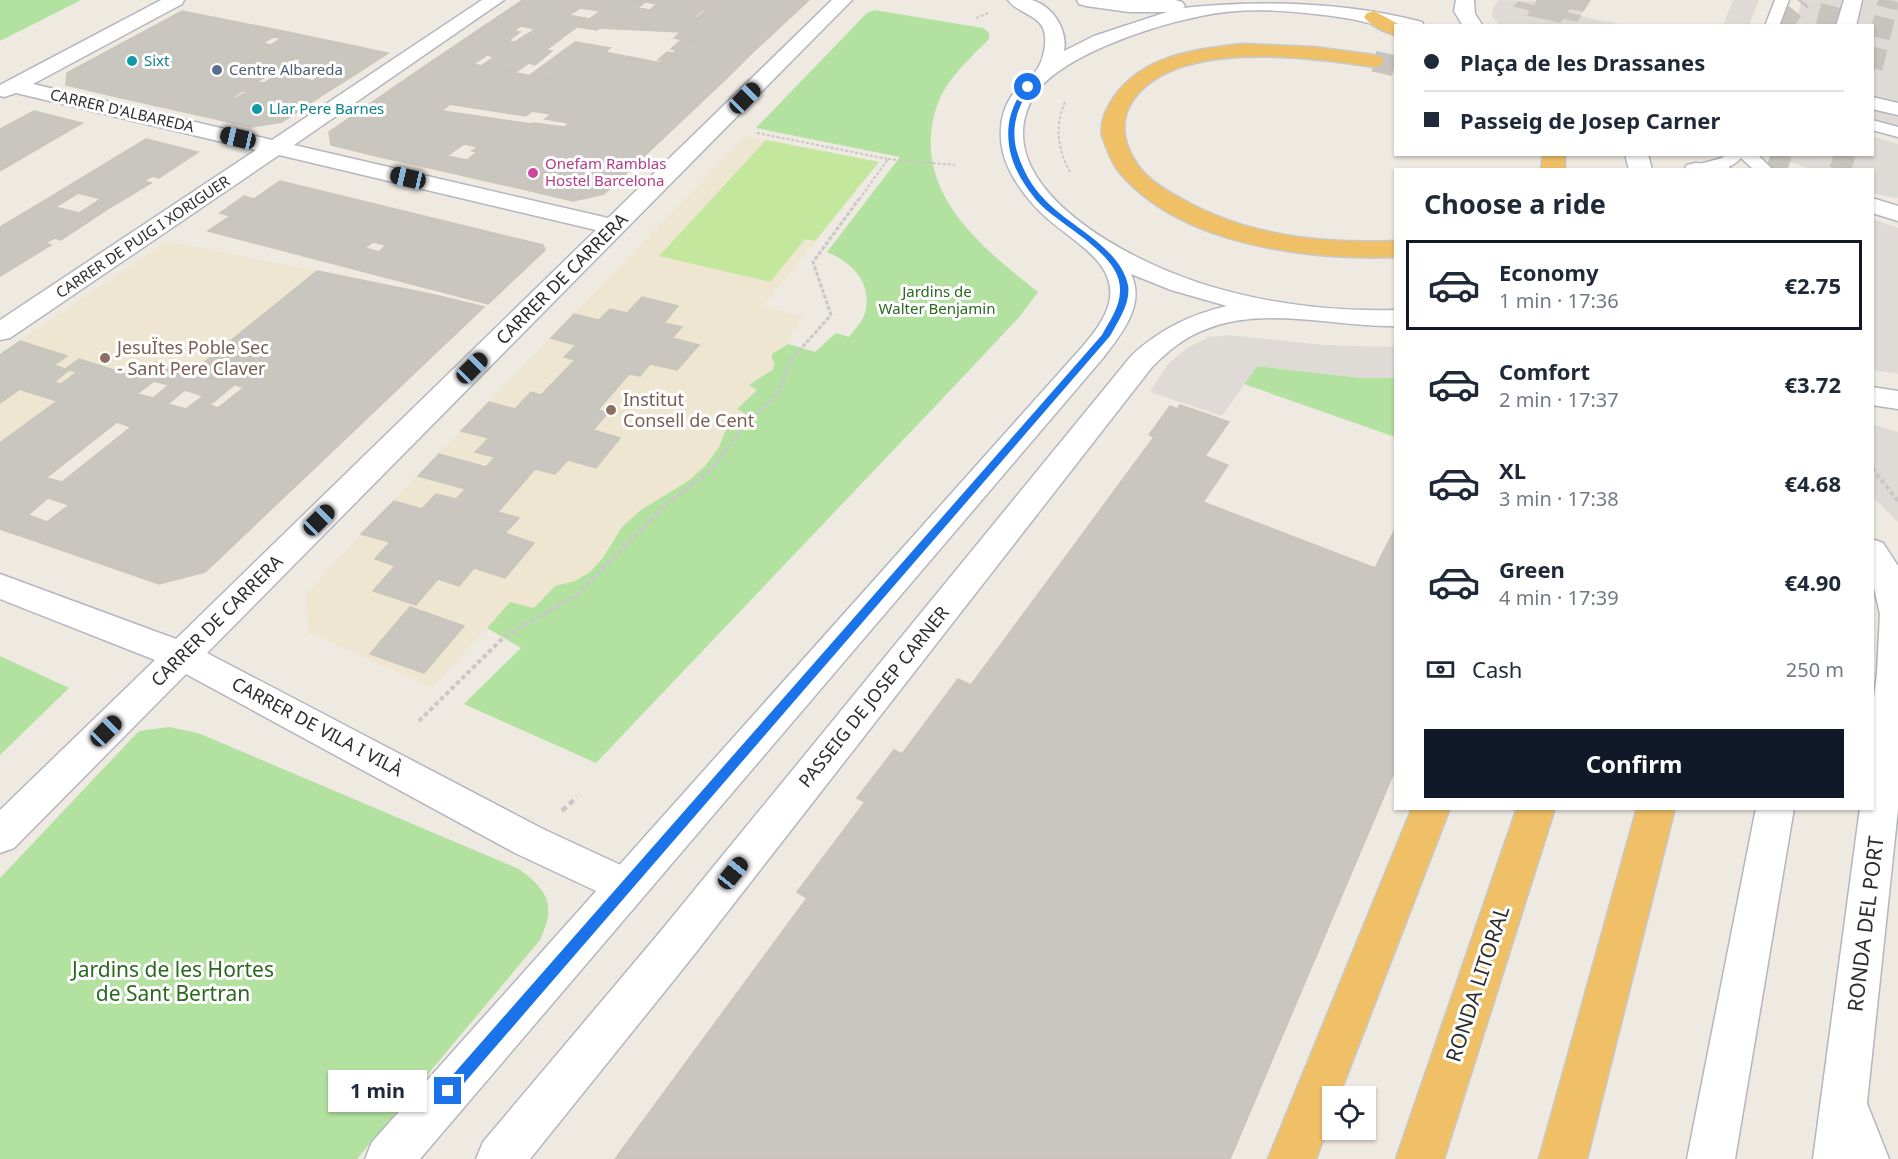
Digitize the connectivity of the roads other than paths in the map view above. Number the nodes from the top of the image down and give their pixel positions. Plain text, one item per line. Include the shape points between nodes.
1 (175, 0) edge
2 (495, 0) edge
3 (843, 0) edge
4 (1017, 0) edge
5 (1086, 0) edge
6 (1465, 0) edge
7 (1782, 0) edge
8 (1853, 0) edge
9 (1228, 6) junction
10 (1374, 9) edge
11 (1410, 24) edge
12 (1472, 24) edge
13 (1773, 24) edge
14 (1847, 24) edge
15 (1394, 28) edge
16 (1374, 61) tunnel mouth
17 (1048, 68) junction
18 (7, 90) edge
19 (1874, 103) edge
20 (1898, 109) edge
21 (1874, 126) edge
22 (1898, 132) edge
23 (278, 147) junction
24 (1733, 156) edge
25 (1748, 156) edge
26 (1710, 168) edge
27 (1763, 168) edge
28 (1874, 205) edge
29 (1874, 206) edge
30 (1898, 209) edge
31 (1898, 214) edge
32 (614, 227) junction
33 (1100, 249) junction
34 (1394, 249) edge
35 (1292, 311) junction
36 (1394, 318) edge
37 (0, 332) edge
38 (1874, 396) edge
39 (1898, 400) edge
40 (1874, 554) edge
41 (0, 586) edge
42 (182, 656) junction
43 (1430, 810) edge
44 (1535, 810) edge
45 (1655, 810) edge
46 (1775, 810) edge
47 (0, 836) edge
48 (626, 887) junction
49 (1845, 1093) junction
50 (388, 1159) edge
51 (500, 1159) edge
52 (1292, 1159) edge
53 (1420, 1159) edge
54 (1563, 1159) edge
55 (1711, 1159) edge
56 (1837, 1159) edge
57 (1872, 1159) edge

1 - 18 street
2 - 23 street, CARRER DE PUIG I XORIGUER
3 - 32 street, CARRER DE CARRERA
4 - 17 street via 1040,12 1056,31 1057,43
5 - 9 street via 1129,6
6 - 12 street via 1464,14
7 - 13 lane
8 - 14 street
9 - 10 street
9 - 17 street via 1123,33
10 - 11 street
10 - 15 highway
16 - 34 highway via 1306,51 1251,49 1189,59 1146,77 1130,89 1114,118 1113,134 1119,152 1146,187 1198,218 1234,231 1314,248
17 - 33 street via 1016,104 1011,140 1015,159 1043,202
18 - 23 street, CARRER D'ALBAREDA
19 - 20 street
21 - 22 lane
23 - 32 street, CARRER D'ALBAREDA
23 - 37 street, CARRER DE PUIG I XORIGUER
24 - 26 lane
25 - 27 lane
28 - 30 lane
29 - 31 street
32 - 42 street, CARRER DE CARRERA
33 - 35 street via 1201,293
33 - 48 street via 1120,273 1124,287 1123,303 1106,336
35 - 36 street
35 - 51 street, PASSEIG DE JOSEP CARNER via 1219,314 1197,321 1160,343 1142,362
38 - 39 street
40 - 49 street, RONDA DEL PORT via 1890,581 1897,614 1895,672
41 - 42 street, CARRER DE VILA I VILÀ
42 - 47 street, CARRER DE CARRERA
42 - 48 street, CARRER DE VILA I VILÀ via 529,841
43 - 52 highway
44 - 53 highway, RONDA LITORAL
45 - 54 highway
46 - 55 street
48 - 50 street
49 - 56 street, RONDA DEL PORT
49 - 57 lane

